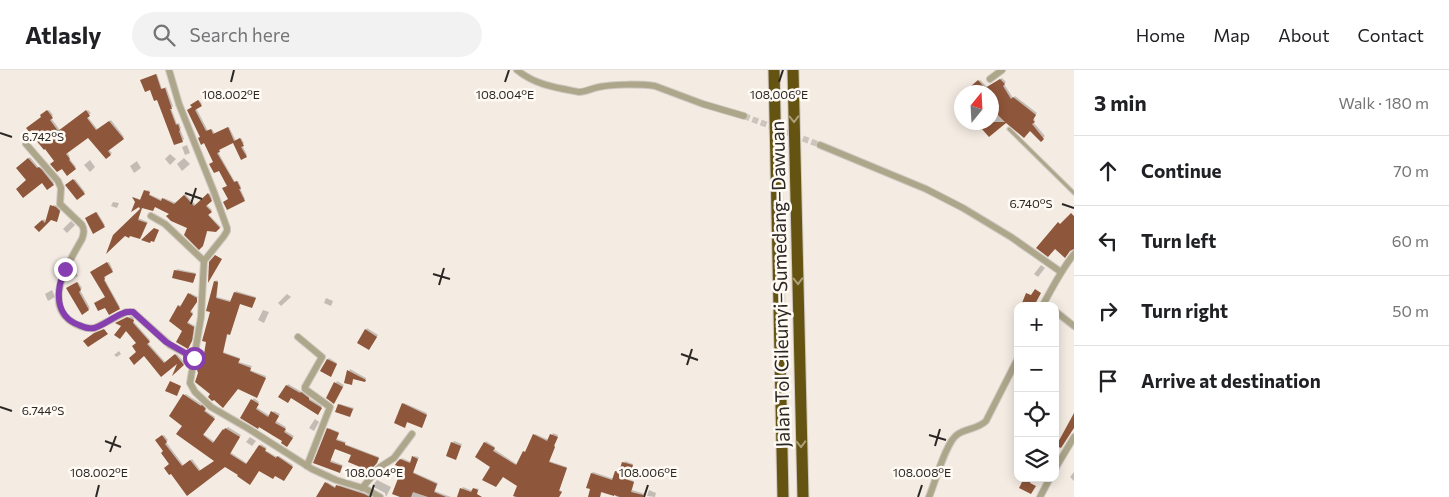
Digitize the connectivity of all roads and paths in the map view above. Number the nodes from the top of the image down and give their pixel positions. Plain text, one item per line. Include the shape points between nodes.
1 (169, 70) edge
2 (517, 70) edge
3 (774, 70) edge
4 (793, 70) edge
5 (1002, 70) edge
6 (990, 79) dead end
7 (744, 116) tunnel mouth
8 (1009, 129) dead end
9 (26, 144) dead end
10 (820, 146) tunnel mouth
11 (1074, 193) edge
12 (151, 216) dead end
13 (1074, 254) edge
14 (204, 261) junction
15 (1061, 272) junction
16 (1046, 302) edge
17 (1059, 314) edge
18 (1074, 326) edge
19 (298, 337) dead end
20 (194, 358) junction
21 (1014, 366) edge
22 (412, 434) dead end
23 (1074, 437) edge
24 (1059, 463) edge
25 (307, 466) junction
26 (1048, 482) edge
27 (362, 488) junction
28 (380, 497) edge
29 (783, 497) edge
30 (802, 497) edge
31 (929, 497) edge
32 (1040, 497) edge

1 - 14 street via 227,228
2 - 7 street via 541,84 579,92 601,86 655,86
3 - 29 highway, Jalan Tol Cileunyi–Sumedang–Dawuan
4 -> 30 highway, Jalan Tol Cileunyi–Sumedang–Dawuan
5 - 6 street
8 - 11 lane
9 - 20 street via 58,181 61,206 84,228 82,239 64,272 59,295 66,318 78,325 95,328 126,312 133,312 166,342
10 - 15 street via 926,189 963,208
12 - 14 street via 165,224
13 - 15 street
14 - 20 street via 201,317
15 - 16 street
17 - 18 street
19 - 25 street via 322,357 304,387 330,407
20 - 25 street via 190,383 195,392 211,407
21 - 31 street via 986,421 952,438
22 - 27 street via 394,458 380,467
23 - 24 street
25 - 27 street
26 - 32 street
27 - 28 street

